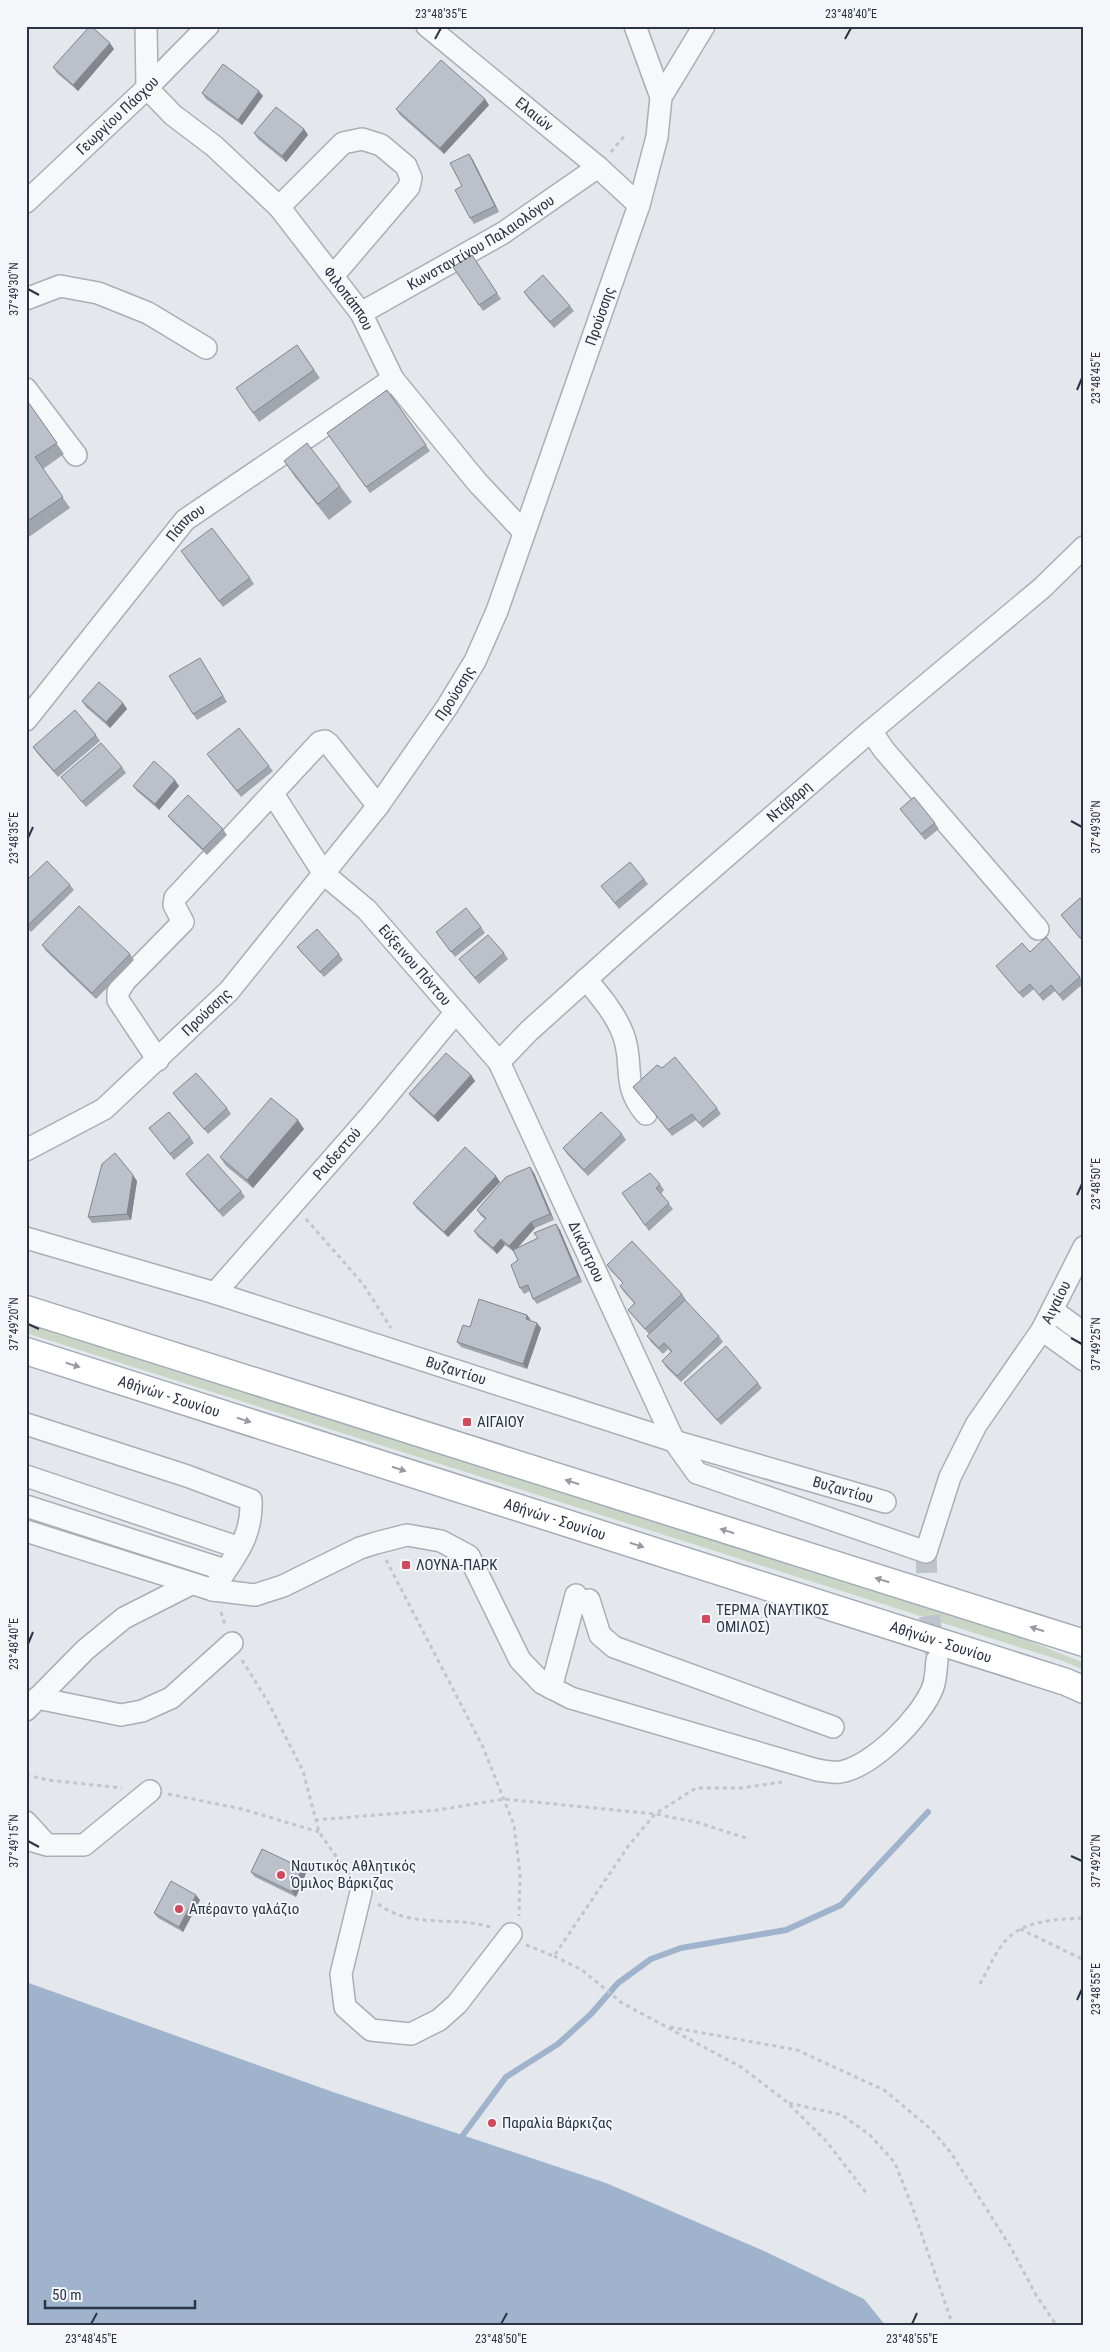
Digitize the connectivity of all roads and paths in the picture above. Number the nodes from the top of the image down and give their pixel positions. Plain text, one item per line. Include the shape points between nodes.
1 (146, 26) edge
2 (208, 26) edge
3 (427, 26) edge
4 (634, 26) edge
5 (704, 26) edge
6 (147, 88) junction
7 (662, 97) junction
8 (598, 167) junction
9 (26, 202) edge
10 (639, 205) junction
11 (279, 208) junction
12 (333, 276) junction
13 (26, 299) edge
14 (361, 313) junction
15 (206, 348) dead end
16 (393, 379) junction
17 (26, 389) edge
18 (76, 455) dead end
19 (524, 531) junction
20 (1084, 547) edge
21 (26, 720) edge
22 (870, 731) junction
23 (273, 794) junction
24 (378, 806) junction
25 (324, 874) junction
26 (1038, 929) dead end
27 (586, 979) junction
28 (456, 1012) junction
29 (158, 1060) junction
30 (499, 1062) junction
31 (646, 1114) edge
32 (26, 1150) edge
33 (292, 1204) junction
34 (26, 1238) edge
35 (1084, 1247) edge
36 (215, 1293) junction
37 (26, 1309) edge
38 (1052, 1310) junction
39 (1042, 1330) junction
40 (1084, 1333) edge
41 (26, 1350) edge
42 (409, 1355) junction
43 (1084, 1360) edge
44 (26, 1424) edge
45 (674, 1441) junction
46 (26, 1476) edge
47 (885, 1502) dead end
48 (26, 1506) edge
49 (26, 1531) edge
50 (376, 1543) junction
51 (240, 1548) junction
52 (225, 1570) junction
53 (191, 1584) junction
54 (213, 1590) junction
55 (232, 1643) junction
56 (1084, 1643) edge
57 (937, 1660) tunnel mouth
58 (551, 1688) junction
59 (1084, 1690) edge
60 (32, 1704) edge
61 (833, 1727) dead end
62 (817, 1770) junction
63 (26, 1775) edge
64 (150, 1791) junction
65 (504, 1799) junction
66 (655, 1814) junction
67 (315, 1820) junction
68 (26, 1822) edge
69 (319, 1832) junction
70 (746, 1838) dead end
71 (26, 1839) edge
72 (46, 1844) junction
73 (361, 1892) junction
74 (1084, 1918) edge
75 (1020, 1929) junction
76 (515, 1938) junction
77 (554, 1956) junction
78 (1084, 1960) edge
79 (980, 1984) dead end
80 (670, 2027) junction
81 (787, 2102) junction
82 (867, 2194) dead end
83 (953, 2326) edge
84 (1057, 2326) edge

1 - 6 street
2 - 6 street, Γεωργίου Πάσχου
3 - 8 street, Ελαιών
4 - 7 street
5 - 7 street
6 - 9 street, Γεωργίου Πάσχου
6 - 11 street, Φιλοπάππου
7 - 10 street, Προύσσης via 657,137
8 - 10 street, Ελαιών
8 - 14 street, Κωνσταντίνου Παλαιολόγου via 503,233
10 - 19 street, Προύσσης
11 - 12 street, Φιλοπάππου
11 - 12 street via 343,143 362,138 381,145 406,166 411,178 410,188
12 - 14 street, Φιλοπάππου
13 - 15 street via 60,286 98,293 148,313
14 - 16 street, Φιλοπάππου
16 - 19 street, Φιλοπάππου via 477,482
16 - 21 street, Πάππου via 185,520
17 - 18 street
19 - 24 street, Προύσσης via 475,661 447,708
20 - 22 street, Ντάβαρη via 1042,588
22 - 26 street
22 - 27 street, Ντάβαρη
23 - 24 street via 320,742 325,741
23 - 25 street, Εύξεινου Πόντου
23 - 29 street via 175,898 174,905 183,922 118,992 118,1000
24 - 25 street, Προύσσης
25 - 28 street, Εύξεινου Πόντου via 367,910
25 - 29 street, Προύσσης via 229,991
27 - 30 street, Ντάβαρη
27 - 31 street via 612,1011 624,1035 634,1100
28 - 30 street, Εύξεινου Πόντου
28 - 33 street, Ραιδεστού
29 - 32 street, Προύσσης via 104,1109
30 - 45 street, Δικάστρου
33 - 36 street, Ραιδεστού
33 - 42 path via 363,1284
34 - 36 street, Βυζαντίου
35 - 38 street, Αιγαίου
36 - 42 street, Βυζαντίου
56 -> 37 main road
38 - 39 street, Αιγαίου
38 - 40 street
39 - 43 street
39 - 45 street, Δικάστρου via 976,1425 950,1477 926,1552 697,1473
41 -> 59 main road, Αθήνών - Σουνίου
42 - 45 street, Βυζαντίου
44 - 51 street via 251,1500 252,1519
45 - 47 street, Βυζαντίου
46 - 51 street
48 - 52 street
49 - 53 street
50 - 54 street via 284,1586 255,1595
50 - 58 street via 407,1535 441,1541 469,1556 520,1660
50 - 65 path via 483,1747
51 - 52 street
52 - 54 street
53 - 54 street
53 - 60 street via 124,1618 84,1650
54 - 55 path
55 - 60 street via 172,1698 142,1711 121,1715
55 - 67 path via 268,1702 303,1771
57 - 62 street via 934,1686 922,1708 896,1737 864,1764 839,1772
58 - 61 street via 582,1597 600,1635 614,1647
58 - 62 street via 571,1698
62 - 66 path via 805,1779 740,1788 696,1788
63 - 64 path
64 - 69 path via 242,1809
64 - 72 street via 84,1844
65 - 66 path
65 - 67 path via 438,1810
65 - 76 path via 514,1825 520,1874
66 - 70 path via 696,1822
66 - 77 path via 629,1845
67 - 69 path
68 - 72 street
69 - 73 path
71 - 72 street
73 - 76 path via 392,1914 426,1921 479,1923
73 - 76 street via 341,1974 344,2007 371,2030 411,2034 439,2020
74 - 75 path via 1058,1919
75 - 78 path
75 - 79 path via 1006,1940
76 - 77 path
77 - 80 path via 582,1970 622,2002
80 - 81 path via 741,2067
80 - 84 path via 797,2050 884,2090 932,2130 951,2153
81 - 82 path via 827,2142
81 - 83 path via 842,2116 870,2135 895,2163

